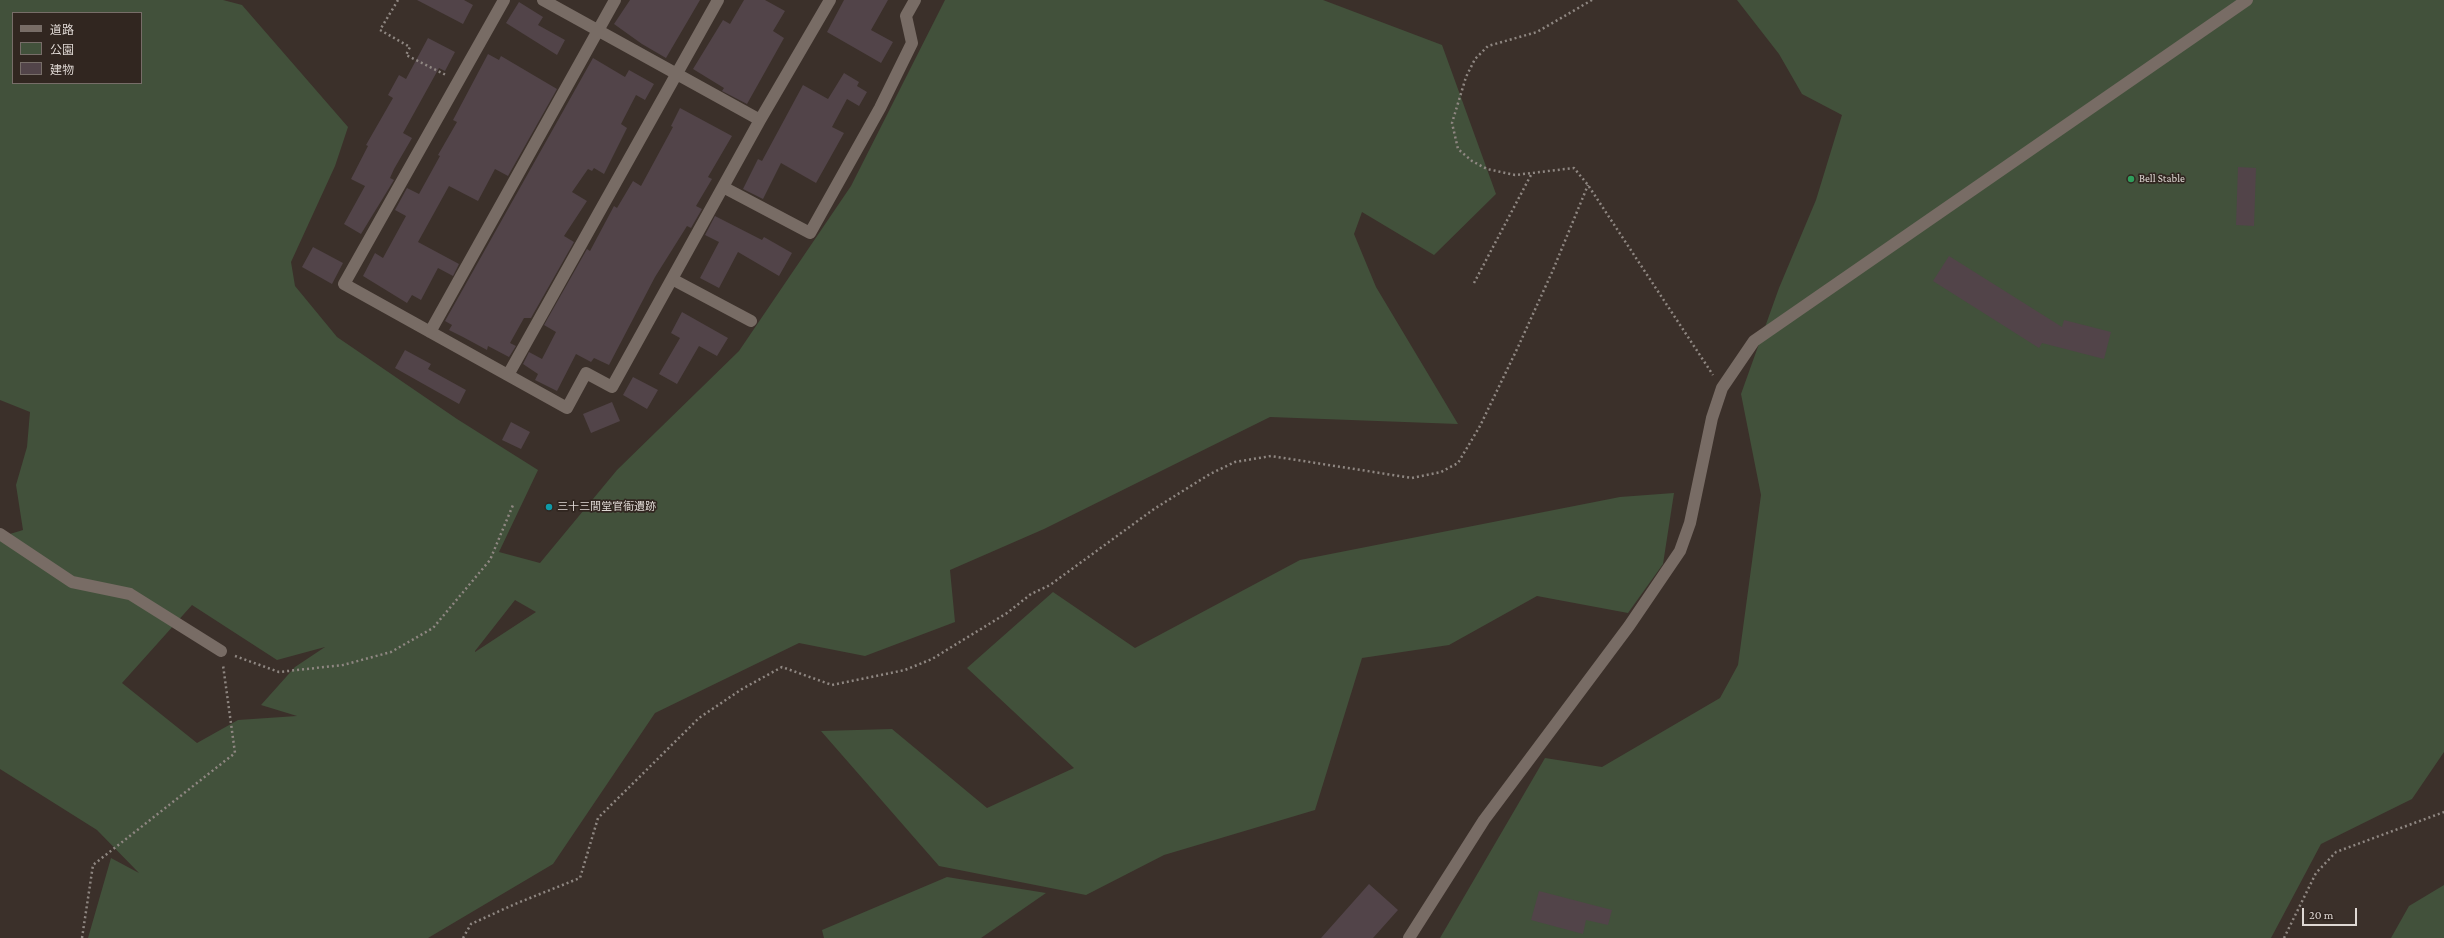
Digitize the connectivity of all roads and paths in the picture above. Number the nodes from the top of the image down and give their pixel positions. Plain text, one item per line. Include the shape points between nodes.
1 (398, 0) edge
2 (504, 0) edge
3 (543, 0) edge
4 (615, 0) edge
5 (718, 0) edge
6 (830, 0) edge
7 (915, 0) edge
8 (1592, 0) edge
9 (2247, 0) edge
10 (599, 30) junction
11 (677, 74) junction
12 (458, 81) junction
13 (760, 120) junction
14 (1532, 173) junction
15 (1588, 185) junction
16 (723, 188) junction
17 (672, 279) junction
18 (1474, 283) dead end
19 (751, 321) dead end
20 (430, 332) junction
21 (508, 375) junction
22 (1722, 388) junction
23 (513, 505) dead end
24 (0, 534) edge
25 (221, 651) junction
26 (2444, 812) edge
27 (82, 938) edge
28 (462, 938) edge
29 (1409, 938) edge
30 (2284, 938) edge

1 - 12 path via 380,30 410,47 406,55
2 - 12 street
3 - 10 street
4 - 10 street
5 - 11 street
6 - 13 street
7 - 16 street via 906,16 912,43 880,108 810,233
8 - 14 path via 1537,32 1488,46 1474,59 1466,77 1452,123 1458,149 1487,169 1515,175
9 - 22 street via 1754,340
10 - 11 street
10 - 20 street
11 - 13 street
11 - 21 street
12 - 20 street via 344,284
13 - 16 street
14 - 15 path via 1574,168
14 - 18 path
15 - 22 path
15 - 28 path via 1518,347 1480,426 1458,463 1441,472 1412,478 1271,456 1235,462 1210,474 1154,509 1050,585 1031,594 1007,613 932,659 906,670 832,686 782,667 742,689 699,718 598,818 580,878 471,924
16 - 17 street
17 - 19 street
17 - 21 street via 612,387 586,373 567,408
20 - 21 street
22 - 29 street via 1712,418 1690,523 1680,550 1629,626 1484,820
23 - 25 path via 490,560 438,623 391,652 343,665 279,672
24 - 25 street via 72,582 130,594
25 - 27 path via 235,753 93,864
26 - 30 path via 2336,852 2316,873

